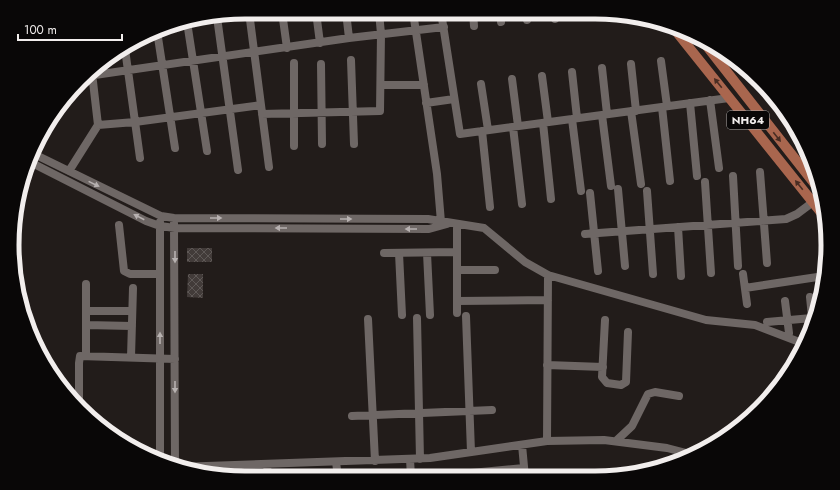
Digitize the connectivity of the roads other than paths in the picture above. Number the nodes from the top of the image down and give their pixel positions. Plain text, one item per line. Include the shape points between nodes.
1 (250, 19) edge
2 (283, 19) edge
3 (317, 19) edge
4 (347, 19) edge
5 (379, 19) edge
6 (414, 19) edge
7 (443, 19) edge
8 (473, 19) edge
9 (501, 19) edge
10 (218, 21) edge
11 (501, 22) dead end
12 (474, 26) dead end
13 (188, 27) edge
14 (444, 27) junction
15 (415, 30) junction
16 (381, 34) junction
17 (679, 35) edge
18 (158, 37) edge
19 (349, 38) junction
20 (320, 43) junction
21 (287, 48) junction
22 (710, 50) edge
23 (126, 53) edge
24 (254, 54) junction
25 (223, 58) junction
26 (351, 60) dead end
27 (193, 61) junction
28 (661, 61) dead end
29 (294, 63) dead end
30 (320, 64) dead end
31 (631, 64) dead end
32 (162, 66) junction
33 (602, 68) dead end
34 (128, 71) junction
35 (572, 72) dead end
36 (97, 74) edge
37 (542, 76) dead end
38 (92, 79) edge
39 (512, 79) dead end
40 (481, 84) dead end
41 (382, 85) junction
42 (424, 85) junction
43 (729, 98) junction
44 (454, 99) junction
45 (710, 100) junction
46 (426, 103) junction
47 (690, 103) junction
48 (261, 105) junction
49 (664, 107) junction
50 (230, 109) junction
51 (633, 111) junction
52 (322, 112) junction
53 (353, 112) junction
54 (201, 113) junction
55 (294, 113) junction
56 (262, 114) junction
57 (605, 114) junction
58 (170, 117) junction
59 (574, 119) junction
60 (135, 122) junction
61 (545, 122) junction
62 (98, 125) junction
63 (516, 126) junction
64 (485, 131) junction
65 (322, 144) dead end
66 (354, 144) dead end
67 (294, 146) dead end
68 (175, 148) dead end
69 (207, 151) dead end
70 (37, 156) edge
71 (140, 158) dead end
72 (34, 164) edge
73 (269, 167) dead end
74 (719, 168) dead end
75 (238, 170) dead end
76 (69, 171) junction
77 (760, 172) dead end
78 (697, 176) dead end
79 (733, 176) dead end
80 (670, 181) dead end
81 (811, 181) edge
82 (705, 182) dead end
83 (641, 184) dead end
84 (582, 191) dead end
85 (648, 191) dead end
86 (590, 193) dead end
87 (551, 199) dead end
88 (813, 202) junction
89 (522, 204) dead end
90 (490, 208) dead end
91 (818, 208) edge
92 (161, 216) junction
93 (174, 218) junction
94 (764, 221) junction
95 (441, 222) junction
96 (736, 223) junction
97 (457, 224) junction
98 (119, 225) dead end
99 (707, 225) junction
100 (160, 226) junction
101 (678, 227) junction
102 (175, 228) junction
103 (650, 229) junction
104 (622, 231) junction
105 (594, 233) junction
106 (585, 234) dead end
107 (457, 252) junction
108 (384, 253) dead end
109 (399, 253) junction
110 (427, 253) junction
111 (767, 263) dead end
112 (625, 266) dead end
113 (738, 266) dead end
114 (457, 270) junction
115 (495, 270) dead end
116 (598, 271) dead end
117 (711, 273) dead end
118 (160, 274) junction
119 (653, 274) dead end
120 (743, 274) dead end
121 (548, 276) junction
122 (681, 276) dead end
123 (819, 277) edge
124 (86, 284) dead end
125 (133, 288) dead end
126 (745, 288) junction
127 (810, 297) dead end
128 (548, 299) junction
129 (457, 301) junction
130 (785, 301) dead end
131 (746, 304) dead end
132 (811, 310) edge
133 (86, 311) junction
134 (132, 311) junction
135 (457, 313) dead end
136 (402, 315) dead end
137 (430, 315) dead end
138 (466, 316) dead end
139 (417, 318) dead end
140 (809, 318) edge
141 (368, 319) dead end
142 (605, 320) dead end
143 (788, 320) junction
144 (767, 322) dead end
145 (86, 325) junction
146 (132, 326) junction
147 (628, 332) dead end
148 (789, 333) dead end
149 (799, 342) edge
150 (86, 355) junction
151 (131, 357) junction
152 (160, 358) junction
153 (175, 359) junction
154 (547, 365) junction
155 (602, 367) junction
156 (679, 396) dead end
157 (79, 398) edge
158 (492, 410) dead end
159 (470, 411) junction
160 (419, 413) junction
161 (372, 415) junction
162 (352, 416) dead end
163 (547, 441) junction
164 (616, 441) junction
165 (522, 445) junction
166 (471, 452) junction
167 (684, 453) edge
168 (160, 454) edge
169 (410, 459) junction
170 (420, 459) junction
171 (176, 460) edge
172 (375, 461) junction
173 (336, 462) junction
174 (267, 464) junction
175 (238, 465) junction
176 (524, 468) junction
177 (216, 469) edge
178 (238, 471) edge
179 (268, 471) edge
180 (337, 471) edge
181 (411, 471) edge
182 (500, 471) edge
183 (524, 471) edge

1 - 24 street
2 - 21 street
3 - 20 street
4 - 19 street
5 - 16 street
6 - 15 street
7 - 14 street
8 - 12 street
9 - 11 street
10 - 25 street
13 - 27 street
14 - 15 street
14 - 44 street
15 - 16 street
15 - 42 street
16 - 19 street
16 - 41 street
43 -> 17 main road, NH64
18 - 32 street
19 - 20 street
20 - 21 street
21 - 24 street
22 -> 81 main road, NH64
23 - 34 street
24 - 25 street
24 - 48 street
25 - 27 street
25 - 50 street
26 - 53 street
27 - 32 street
27 - 54 street
28 - 49 street
29 - 55 street
30 - 52 street
31 - 51 street
32 - 34 street
32 - 58 street
33 - 57 street
34 - 36 street
34 - 60 street
35 - 59 street
37 - 61 street
38 - 62 street
39 - 63 street
40 - 64 street
41 - 42 street
41 - 53 street via 380,111
42 - 46 street
43 - 45 street
88 -> 43 main road, NH64
44 - 46 street
44 - 64 street via 459,133
45 - 47 street
45 - 74 street
46 - 95 street via 439,186
47 - 49 street
47 - 78 street
48 - 50 street
48 - 56 street
49 - 51 street
49 - 80 street
50 - 54 street
50 - 75 street
51 - 57 street
51 - 83 street
52 - 53 street
52 - 55 street
52 - 65 street
53 - 66 street
54 - 58 street
54 - 69 street
55 - 56 street
55 - 67 street
56 - 73 street
57 - 59 street
57 - 104 street
58 - 60 street
58 - 68 street
59 - 61 street
59 - 84 street
60 - 62 street
60 - 71 street
61 - 63 street
61 - 87 street
62 - 76 street
63 - 64 street
63 - 89 street
64 - 90 street
70 - 76 street
100 -> 72 street
76 -> 92 street
77 - 94 street
79 - 96 street
82 - 99 street
85 - 103 street
86 - 105 street
88 - 91 main road, NH64
88 - 94 street via 791,218
92 - 93 street
92 - 100 street
93 -> 95 street via 428,219
93 - 102 street
94 - 96 street
94 - 111 street
95 - 97 street
96 - 99 street
96 - 113 street
97 -> 102 street via 429,229
97 - 107 street
97 - 121 street via 479,226 488,230 525,262
98 - 118 street via 124,271 130,274
99 - 101 street
99 - 117 street
100 - 102 street
100 - 118 street
101 - 103 street
101 - 122 street
102 -> 153 street
103 - 104 street
103 - 119 street
104 - 105 street
104 - 112 street
105 - 106 street
105 - 116 street
107 - 110 street
107 - 114 street
108 - 109 street
109 - 110 street
109 - 136 street
110 - 137 street
114 - 115 street
114 - 129 street
152 -> 118 street
120 - 126 street
121 - 128 street
121 - 149 street via 706,320 755,325
123 - 126 street
124 - 133 street
125 - 134 street
126 - 131 street
127 - 132 street
128 - 129 street
128 - 154 street
129 - 135 street
130 - 143 street
133 - 134 street
133 - 145 street
134 - 146 street
138 - 159 street
139 - 160 street
140 - 143 street
141 - 161 street
142 - 155 street
143 - 144 street
143 - 148 street
145 - 146 street
145 - 150 street
146 - 151 street
147 - 155 street via 625,383 621,385 604,382
150 - 151 street
150 - 157 street via 80,356 79,359
151 - 152 street
152 - 153 street
152 - 168 street
153 -> 171 street
154 - 155 street
154 - 163 street
156 - 164 street via 655,392 648,394 632,426
158 - 159 street
159 - 160 street
159 - 166 street
160 - 161 street
160 - 170 street
161 - 162 street
161 - 172 street
163 - 164 street
163 - 165 street
164 - 167 street
165 - 166 street
165 - 176 street
166 - 170 street
169 - 170 street
169 - 172 street
169 - 181 street
172 - 173 street
173 - 174 street
173 - 180 street
174 - 175 street
174 - 179 street
175 - 177 street
175 - 178 street
176 - 182 street
176 - 183 street

